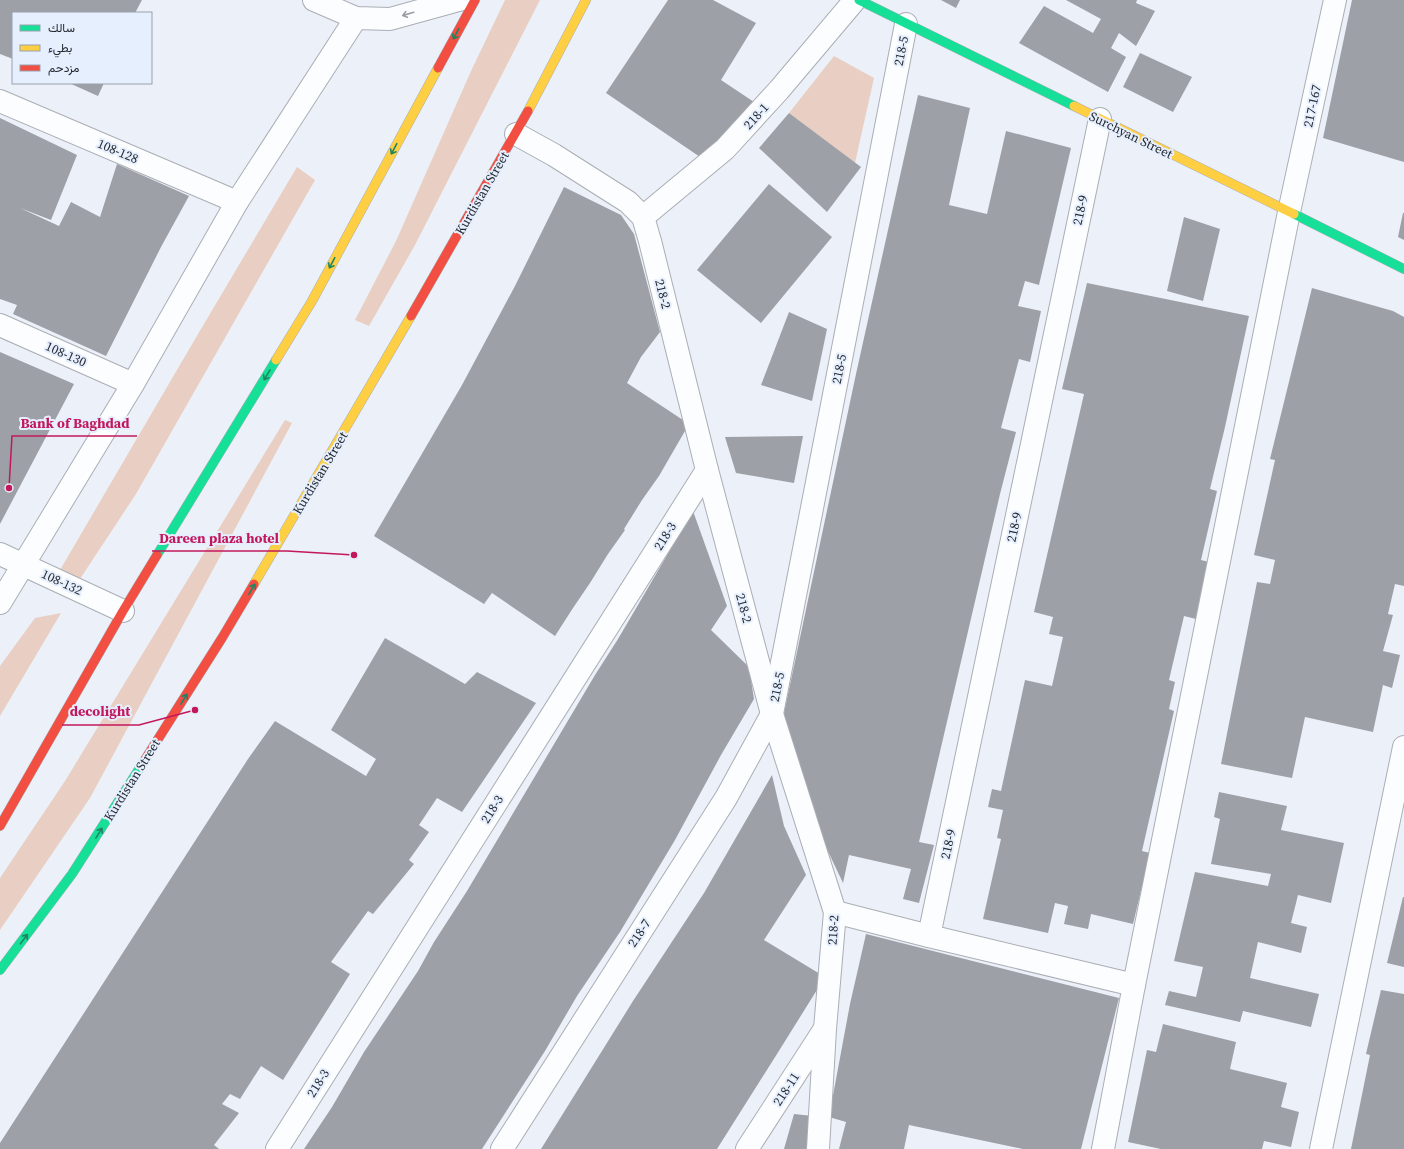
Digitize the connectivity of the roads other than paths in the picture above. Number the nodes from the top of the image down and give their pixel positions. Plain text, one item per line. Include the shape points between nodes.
1 (314, 0) edge
2 (459, 0) edge
3 (474, 0) edge
4 (586, 0) edge
5 (855, 0) edge
6 (859, 0) edge
7 (1335, 0) edge
8 (356, 18) junction
9 (906, 24) junction
10 (0, 101) edge
11 (1100, 119) junction
12 (516, 134) junction
13 (237, 202) junction
14 (1289, 212) junction
15 (643, 217) junction
16 (1404, 269) edge
17 (0, 324) edge
18 (133, 384) junction
19 (707, 470) junction
20 (0, 554) edge
21 (24, 564) junction
22 (0, 603) edge
23 (123, 611) junction
24 (772, 714) junction
25 (1404, 747) edge
26 (0, 826) edge
27 (835, 912) junction
28 (929, 936) junction
29 (0, 970) edge
30 (1134, 985) junction
31 (825, 1029) junction
32 (277, 1149) edge
33 (502, 1149) edge
34 (747, 1149) edge
35 (818, 1149) edge
36 (1103, 1149) edge
37 (1321, 1149) edge

1 - 8 street
2 -> 8 street via 390,19
3 -> 23 main road via 312,301
4 - 12 main road, Kurdistan Street
5 - 15 street, 218-1 via 725,149
6 - 9 main road, Surchyan Street
7 - 14 street, 217-167
8 - 13 street
9 - 11 main road, Surchyan Street
9 - 24 street, 218-5
10 - 13 street, 108-128
11 - 14 main road, Surchyan Street
11 - 28 street, 218-9
12 - 15 street, 218-2 via 628,202
29 -> 12 main road, Kurdistan Street via 72,874 222,638
13 - 18 street
14 - 16 main road, Surchyan Street
14 - 30 street, 217-167
15 - 19 street, 218-2
17 - 18 street, 108-130
18 - 21 street
19 - 24 street, 218-2
19 - 32 street, 218-3
20 - 21 street, 108-132
21 - 22 street
21 - 23 street, 108-132
23 - 26 main road
24 - 27 street, 218-2
24 - 33 street, 218-7 via 726,798
25 - 37 street
27 - 28 street
27 - 31 street, 218-2
28 - 30 street
30 - 36 street, 217-167
31 - 34 street, 218-11
31 - 35 street, 218-2

